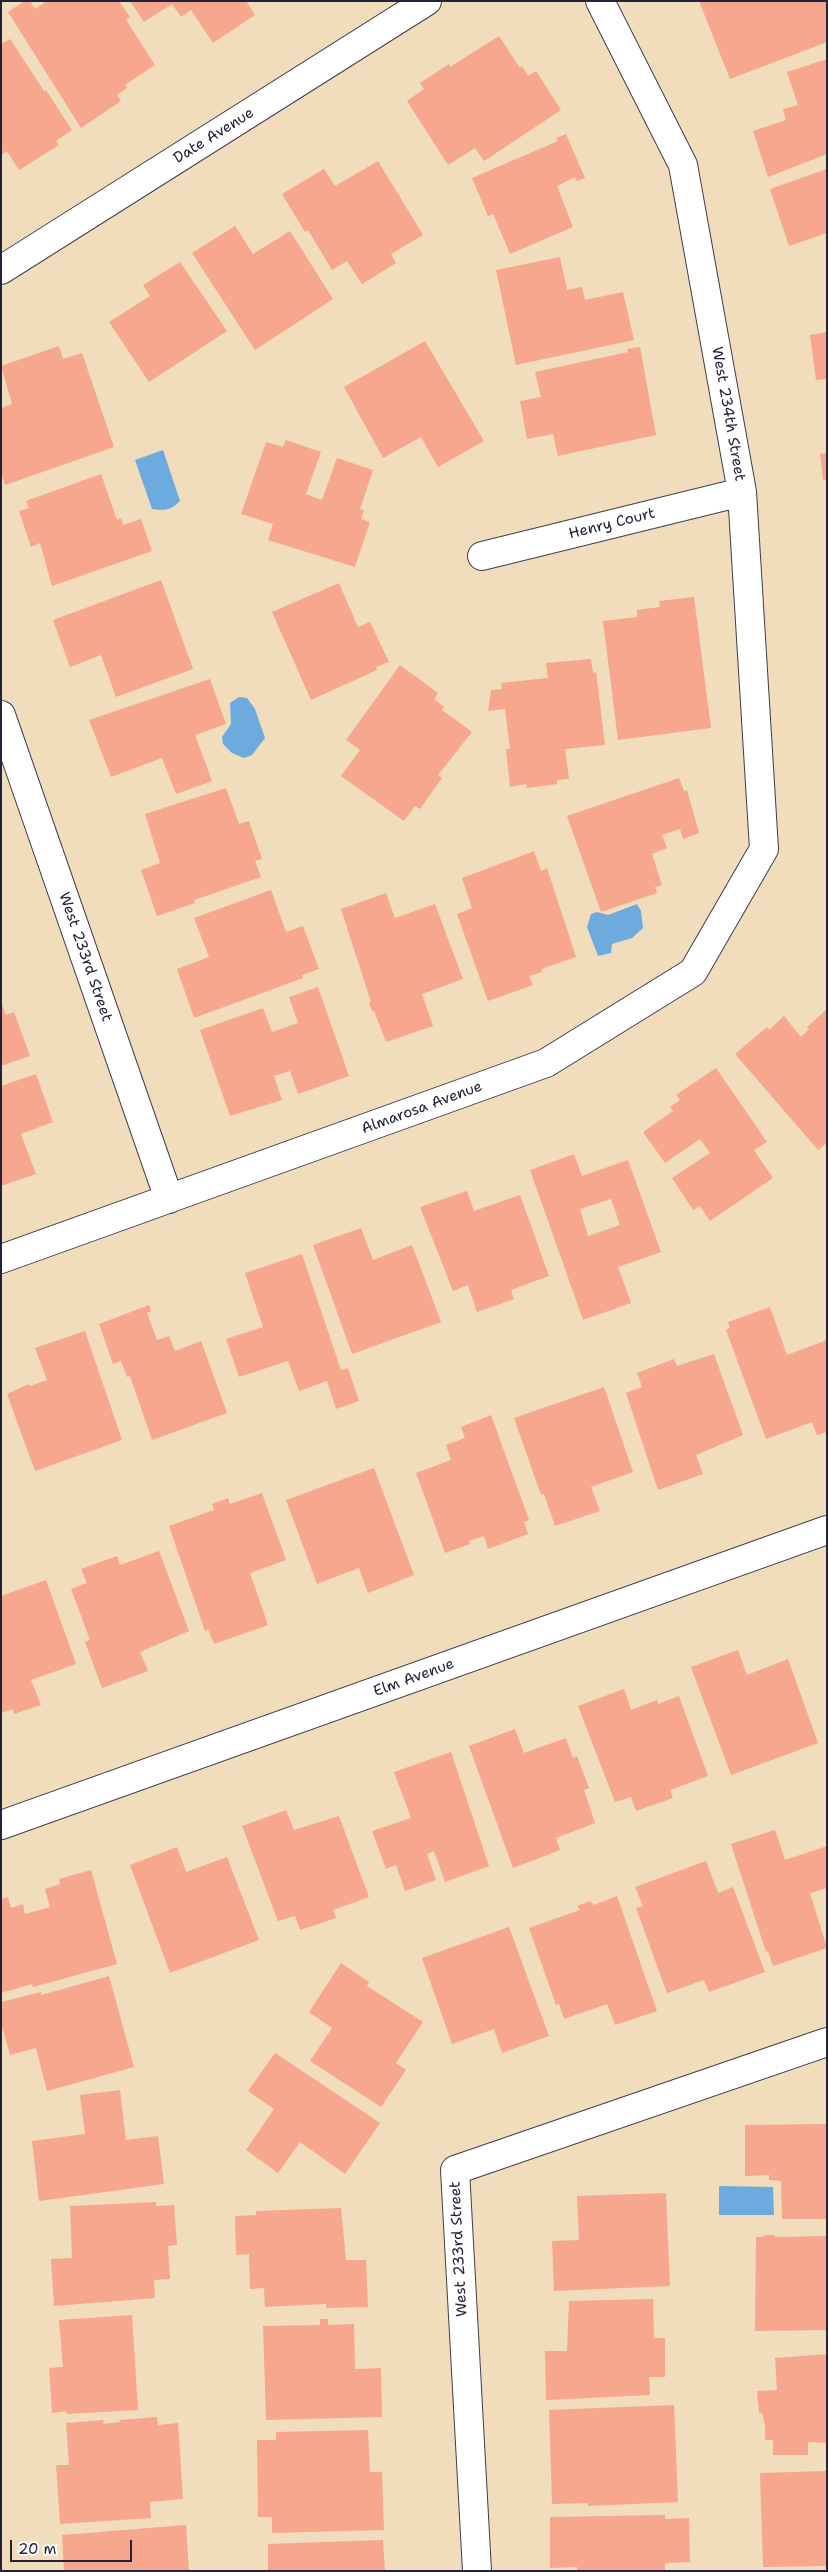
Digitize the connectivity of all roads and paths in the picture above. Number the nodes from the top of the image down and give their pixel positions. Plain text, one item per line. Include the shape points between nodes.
1 (427, 1) edge
2 (600, 1) edge
3 (1, 270) edge
4 (742, 492) junction
5 (482, 556) dead end
6 (1, 715) edge
7 (764, 849) joint
8 (169, 1199) junction
9 (1, 1259) edge
10 (827, 1530) edge
11 (1, 1825) edge
12 (827, 2042) edge
13 (477, 2571) edge

1 - 3 street, Date Avenue
2 - 4 street, West 234th Street via 683,165
4 - 5 street, Henry Court
4 - 7 street, West 234th Street
6 - 8 street, West 233rd Street
7 - 8 street, Almarosa Avenue via 693,972 546,1063
8 - 9 street, Almarosa Avenue
10 - 11 street, Elm Avenue
12 - 13 street, West 233rd Street via 455,2170

